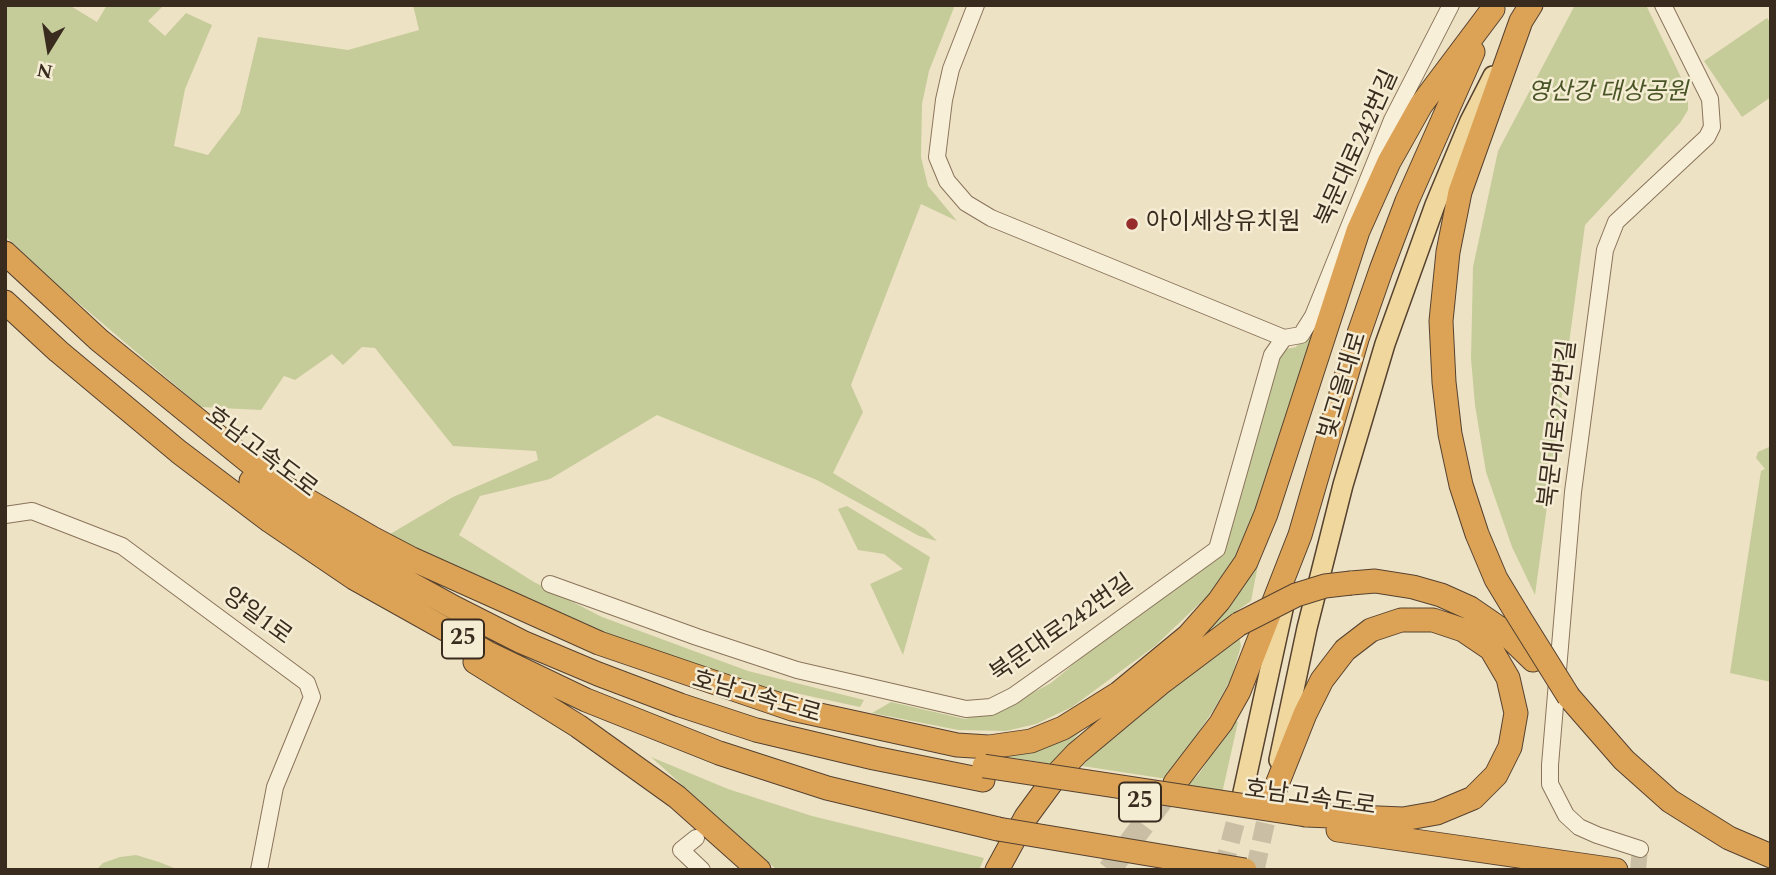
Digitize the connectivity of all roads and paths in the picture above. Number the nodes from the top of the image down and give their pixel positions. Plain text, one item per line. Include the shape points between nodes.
1 (976, 5) edge
2 (1451, 5) edge
3 (1664, 5) edge
4 (1494, 7) edge
5 (1526, 13) edge
6 (5, 253) edge
7 (5, 273) edge
8 (5, 302) edge
9 (1284, 338) junction
10 (269, 478) junction
11 (5, 515) edge
12 (1300, 535) junction
13 (355, 578) junction
14 (550, 584) dead end
15 (1570, 697) junction
16 (984, 773) junction
17 (1175, 783) tunnel mouth
18 (1242, 797) tunnel mouth
19 (1270, 803) joint
20 (1301, 820) junction
21 (696, 838) dead end
22 (1640, 849) dead end
23 (1771, 856) edge
24 (1612, 869) edge
25 (259, 870) edge
26 (702, 870) edge
27 (759, 870) edge
28 (997, 870) edge
29 (1245, 870) edge

1 - 9 street via 951,69 937,157 947,181 966,203 991,218
2 - 9 street, 북문대로242번길 via 1392,120 1312,316 1301,335
3 - 22 street, 북문대로272번길 via 1710,99 1712,127 1707,137 1616,222 1605,250 1573,492 1550,765 1550,784 1566,815 1579,827
4 - 10 highway via 1421,105 1358,231 1266,514 1246,562 1188,636 1119,692 1052,733 989,747 957,745 779,705 599,643 531,614 402,554
4 - 12 highway, 빛고을대로 via 1443,116 1381,270
5 - 15 highway, bridge via 1460,192 1441,321 1444,382 1461,485 1477,534 1496,579
5 - 19 main road, 빛고을대로 via 1465,133 1385,344 1307,628
6 - 10 highway via 99,340
7 - 16 highway, 호남고속도로 / 25 via 204,447 284,507 455,608 598,674 756,730 874,758
8 - 13 highway, 호남고속도로 / 25 via 179,452
9 - 14 street, 북문대로242번길 via 1272,355 1217,549 1013,696 991,707 966,709 797,670
10 - 16 highway via 395,563 510,622 627,673 787,726
11 - 25 street, 양일1로 via 32,511 122,546 307,683 312,697 275,787
12 - 17 highway via 1239,691
12 - 18 main road, 빛고을대로
13 - 27 highway via 440,641 578,726 677,797
13 - 29 highway, 호남고속도로 / 25, bridge via 488,653 586,701 719,753 827,788 998,829
15 - 23 highway via 1624,760 1670,801 1729,838
15 - 28 highway, bridge via 1502,630 1470,608 1441,595 1376,581 1325,586 1239,624 1077,753 1026,817
16 - 20 highway, 호남고속도로 / 25
19 - 20 highway via 1322,680 1345,650 1371,630 1401,620 1433,620 1463,631 1491,649 1508,677 1516,713 1510,747 1496,775 1473,798 1437,813 1403,819
20 - 24 highway, 호남고속도로 / 25
21 - 26 street via 681,850

